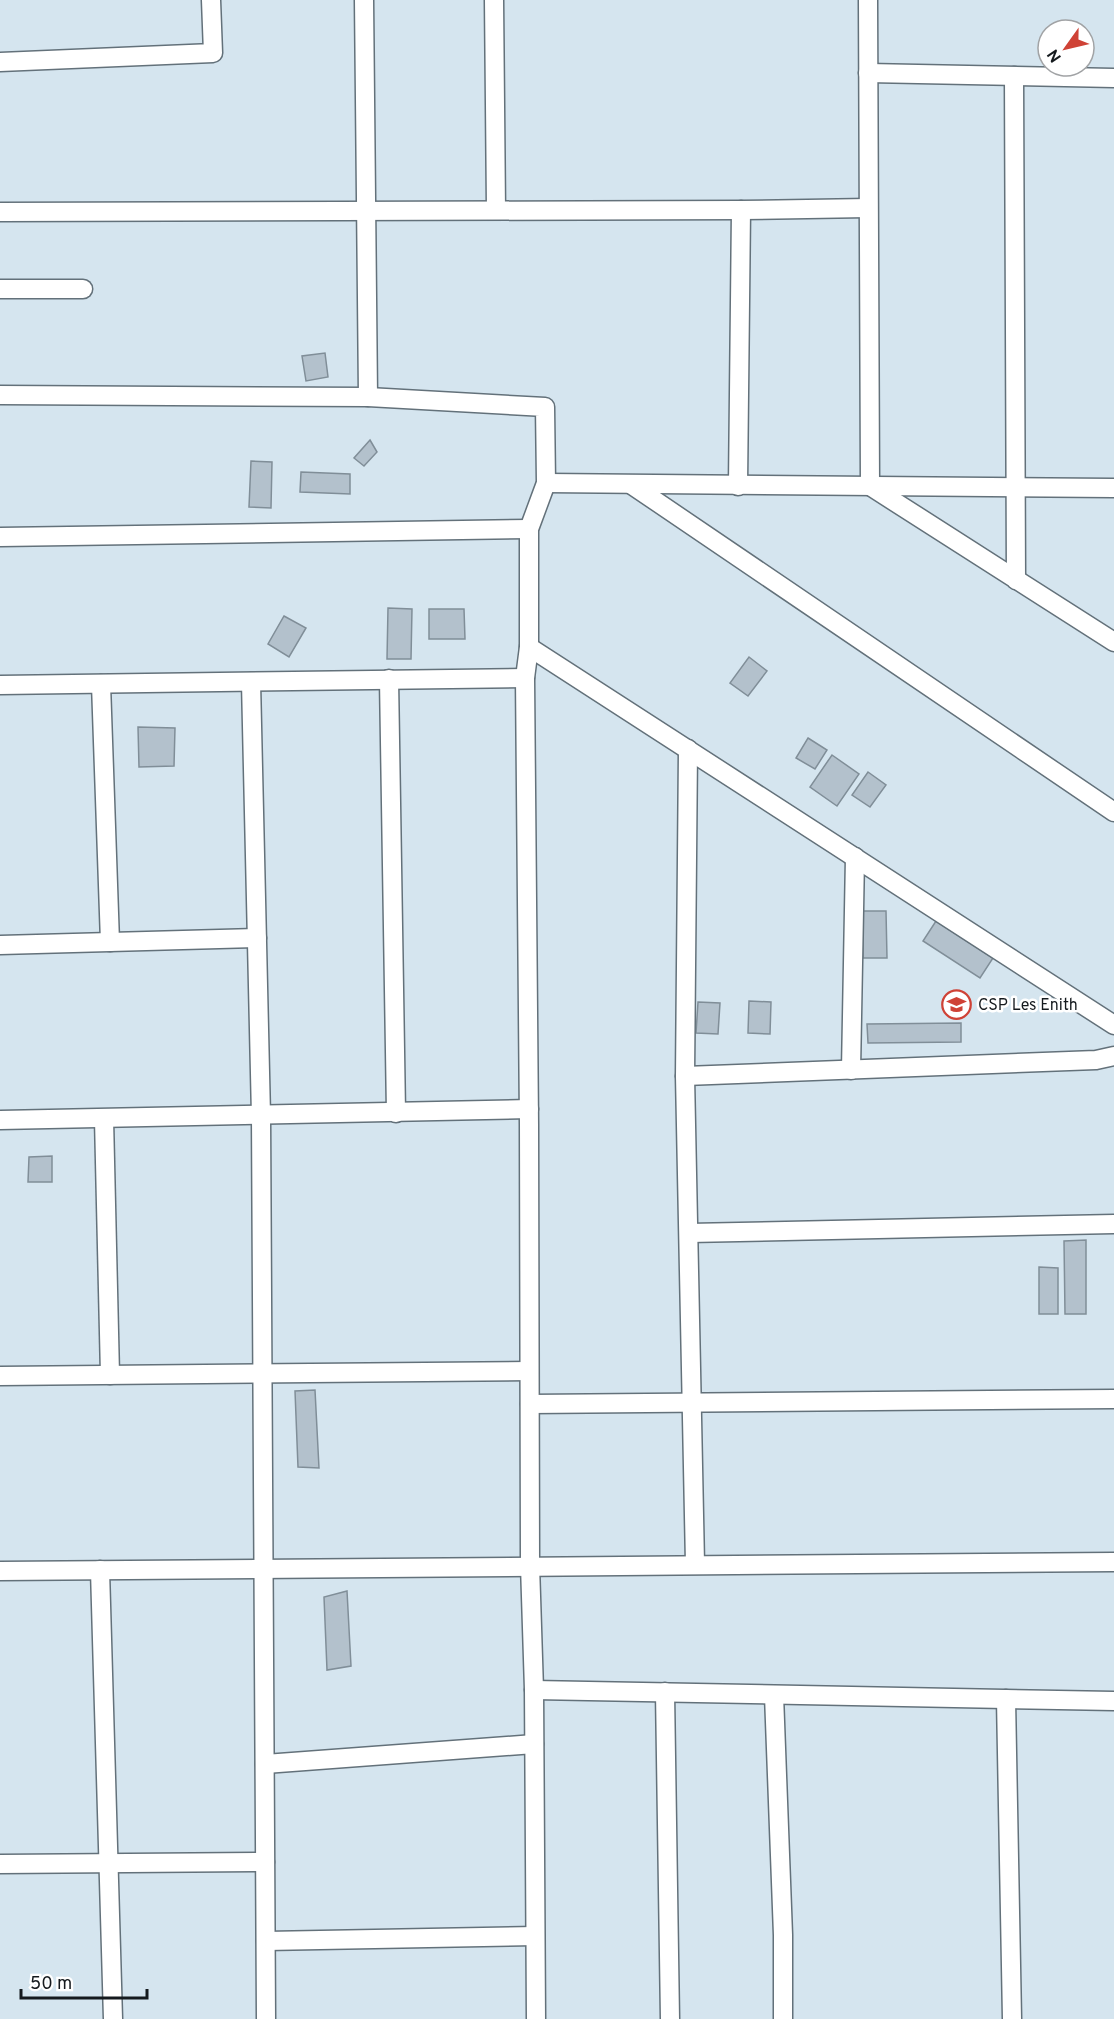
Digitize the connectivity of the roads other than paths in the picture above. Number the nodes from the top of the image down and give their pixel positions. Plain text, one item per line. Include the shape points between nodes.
1 (211, 0) edge
2 (364, 0) edge
3 (494, 0) edge
4 (868, 0) edge
5 (0, 62) edge
6 (868, 73) junction
7 (1014, 76) junction
8 (1114, 78) edge
9 (868, 208) junction
10 (366, 210) junction
11 (496, 210) junction
12 (741, 210) junction
13 (0, 212) edge
14 (0, 289) edge
15 (82, 289) dead end
16 (0, 395) edge
17 (368, 397) junction
18 (546, 483) junction
19 (632, 485) junction
20 (738, 486) junction
21 (870, 486) junction
22 (1016, 487) junction
23 (1114, 488) edge
24 (529, 529) junction
25 (0, 537) edge
26 (1016, 580) junction
27 (1114, 642) edge
28 (529, 647) junction
29 (525, 678) junction
30 (389, 680) junction
31 (251, 682) junction
32 (101, 684) junction
33 (0, 685) edge
34 (688, 749) junction
35 (1114, 812) edge
36 (855, 857) junction
37 (257, 938) junction
38 (110, 942) junction
39 (0, 945) edge
40 (1114, 1025) edge
41 (1114, 1056) edge
42 (851, 1070) junction
43 (685, 1076) junction
44 (529, 1109) junction
45 (396, 1113) junction
46 (261, 1116) junction
47 (104, 1119) junction
48 (0, 1120) edge
49 (1114, 1224) edge
50 (688, 1233) junction
51 (530, 1371) junction
52 (262, 1373) junction
53 (110, 1375) junction
54 (0, 1376) edge
55 (1114, 1399) edge
56 (692, 1402) junction
57 (530, 1404) junction
58 (1114, 1562) edge
59 (695, 1564) junction
60 (530, 1565) junction
61 (264, 1568) junction
62 (100, 1570) junction
63 (0, 1571) edge
64 (534, 1690) junction
65 (665, 1692) junction
66 (774, 1695) junction
67 (1006, 1699) junction
68 (1114, 1701) edge
69 (534, 1744) junction
70 (265, 1764) junction
71 (265, 1862) junction
72 (109, 1863) junction
73 (0, 1864) edge
74 (535, 1936) junction
75 (266, 1941) junction
76 (113, 2019) edge
77 (266, 2019) edge
78 (536, 2019) edge
79 (670, 2019) edge
80 (783, 2019) edge
81 (1012, 2019) edge

1 - 5 street via 213,53
2 - 10 street
3 - 11 street
4 - 6 street
6 - 7 street
6 - 9 street
7 - 8 street
7 - 22 street
9 - 12 street
9 - 21 street
10 - 11 street
10 - 13 street
10 - 17 street
11 - 12 street
12 - 20 street
14 - 15 street
16 - 17 street
17 - 18 street via 545,406
18 - 19 street
18 - 24 street
19 - 20 street
19 - 35 street
20 - 21 street
21 - 22 street
21 - 26 street
22 - 23 street
22 - 26 street
24 - 25 street
24 - 28 street
26 - 27 street
28 - 29 street
28 - 34 street
29 - 30 street
29 - 44 street
30 - 31 street
30 - 45 street
31 - 32 street
31 - 37 street
32 - 33 street
32 - 38 street
34 - 36 street
34 - 43 street
36 - 40 street
36 - 42 street
37 - 38 street
37 - 46 street
38 - 39 street
41 - 42 street via 1096,1060
42 - 43 street
43 - 50 street
44 - 45 street
44 - 51 street
45 - 46 street
46 - 47 street
46 - 52 street
47 - 48 street
47 - 53 street
49 - 50 street
50 - 56 street
51 - 52 street
51 - 57 street
52 - 53 street
52 - 61 street
53 - 54 street
55 - 56 street
56 - 57 street
56 - 59 street
57 - 60 street
58 - 59 street
59 - 60 street
60 - 61 street
60 - 64 street
61 - 62 street
61 - 70 street
62 - 63 street
62 - 72 street
64 - 65 street
64 - 69 street
65 - 66 street
65 - 79 street
66 - 67 street
66 - 80 street
67 - 68 street
67 - 81 street
69 - 70 street
69 - 74 street
70 - 71 street
71 - 72 street
71 - 75 street
72 - 73 street
72 - 76 street
74 - 75 street
74 - 78 street
75 - 77 street

